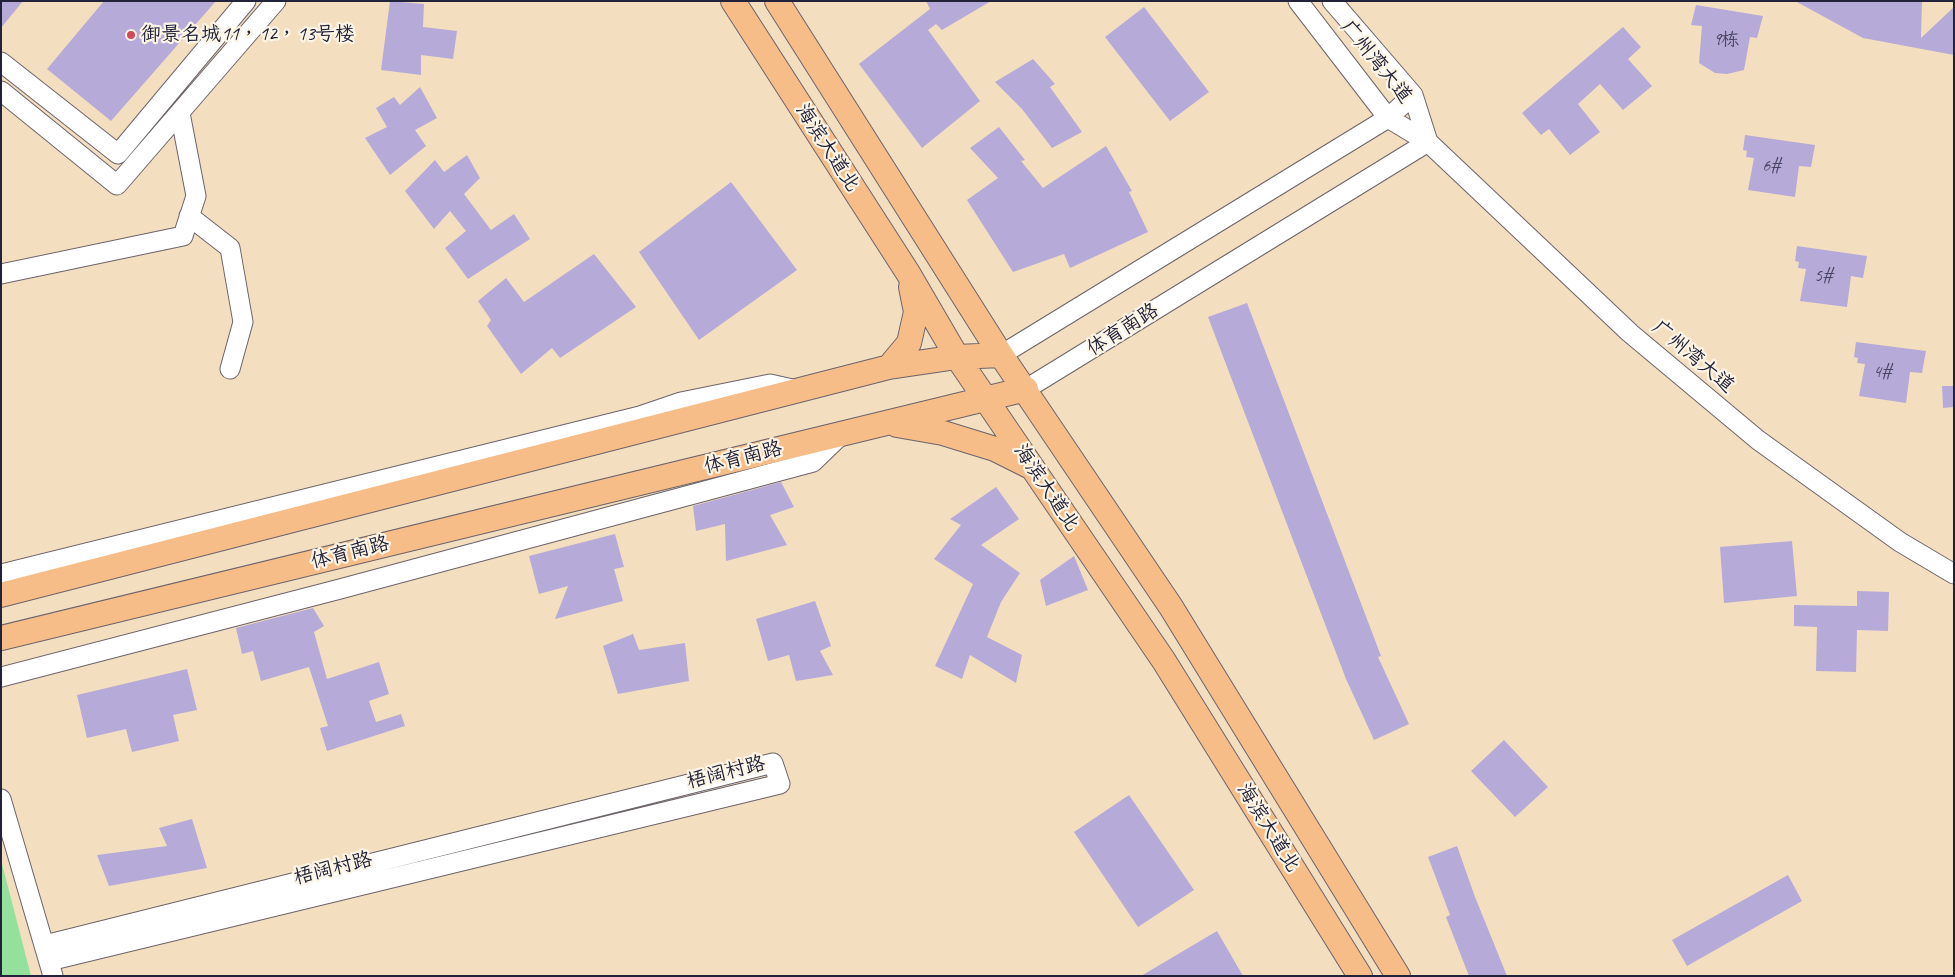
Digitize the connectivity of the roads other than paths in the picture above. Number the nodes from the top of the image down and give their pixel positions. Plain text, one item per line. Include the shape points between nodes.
1 (246, 1) edge
2 (276, 1) edge
3 (733, 1) edge
4 (777, 1) edge
5 (1298, 1) edge
6 (1332, 1) edge
7 (1, 62) edge
8 (1, 91) edge
9 (1413, 95) junction
10 (180, 113) junction
11 (1388, 118) junction
12 (1428, 142) junction
13 (189, 216) junction
14 (908, 273) junction
15 (1, 274) edge
16 (1001, 355) junction
17 (957, 357) junction
18 (888, 368) junction
19 (230, 369) dead end
20 (1026, 390) junction
21 (798, 391) junction
22 (986, 399) junction
23 (888, 423) junction
24 (842, 434) junction
25 (1032, 468) junction
26 (1, 574) edge
27 (1954, 574) edge
28 (1, 595) edge
29 (1, 638) edge
30 (1, 676) edge
31 (1, 799) edge
32 (49, 961) edge
33 (1360, 976) edge
34 (1398, 976) edge

1 - 7 street via 118,154
2 - 10 street
3 - 14 main road, 海滨大道北
4 - 16 main road, 海滨大道北
5 - 11 street, 广州湾大道
6 - 9 street, 广州湾大道
8 - 10 street via 117,185
9 - 11 street
9 - 12 street, 广州湾大道
10 - 13 street via 196,196
11 - 12 street, 广州湾大道
11 - 16 street
12 - 20 street, 体育南路
12 - 27 street, 广州湾大道 via 1630,333 1758,440 1900,542
13 - 15 street via 184,236
13 - 19 street via 230,248 243,322
14 - 17 main road, 海滨大道北
14 - 18 main road via 916,312 909,343
16 - 17 main road
16 - 20 main road, 海滨大道北
17 - 18 main road
17 - 22 main road, 海滨大道北
18 - 21 main road
20 - 22 main road, 体育南路
20 - 34 main road, 海滨大道北 via 1171,606
21 - 26 street via 770,384 681,402 640,416
21 - 28 main road
22 - 23 main road, 体育南路
22 - 25 main road, 海滨大道北
23 - 24 main road, 体育南路
23 - 25 main road via 943,433 998,450
24 - 29 main road, 体育南路
24 - 30 street via 813,462
25 - 33 main road, 海滨大道北 via 1164,661
31 - 32 street
32 - 32 street, 梧阔村路 via 773,763 780,784

